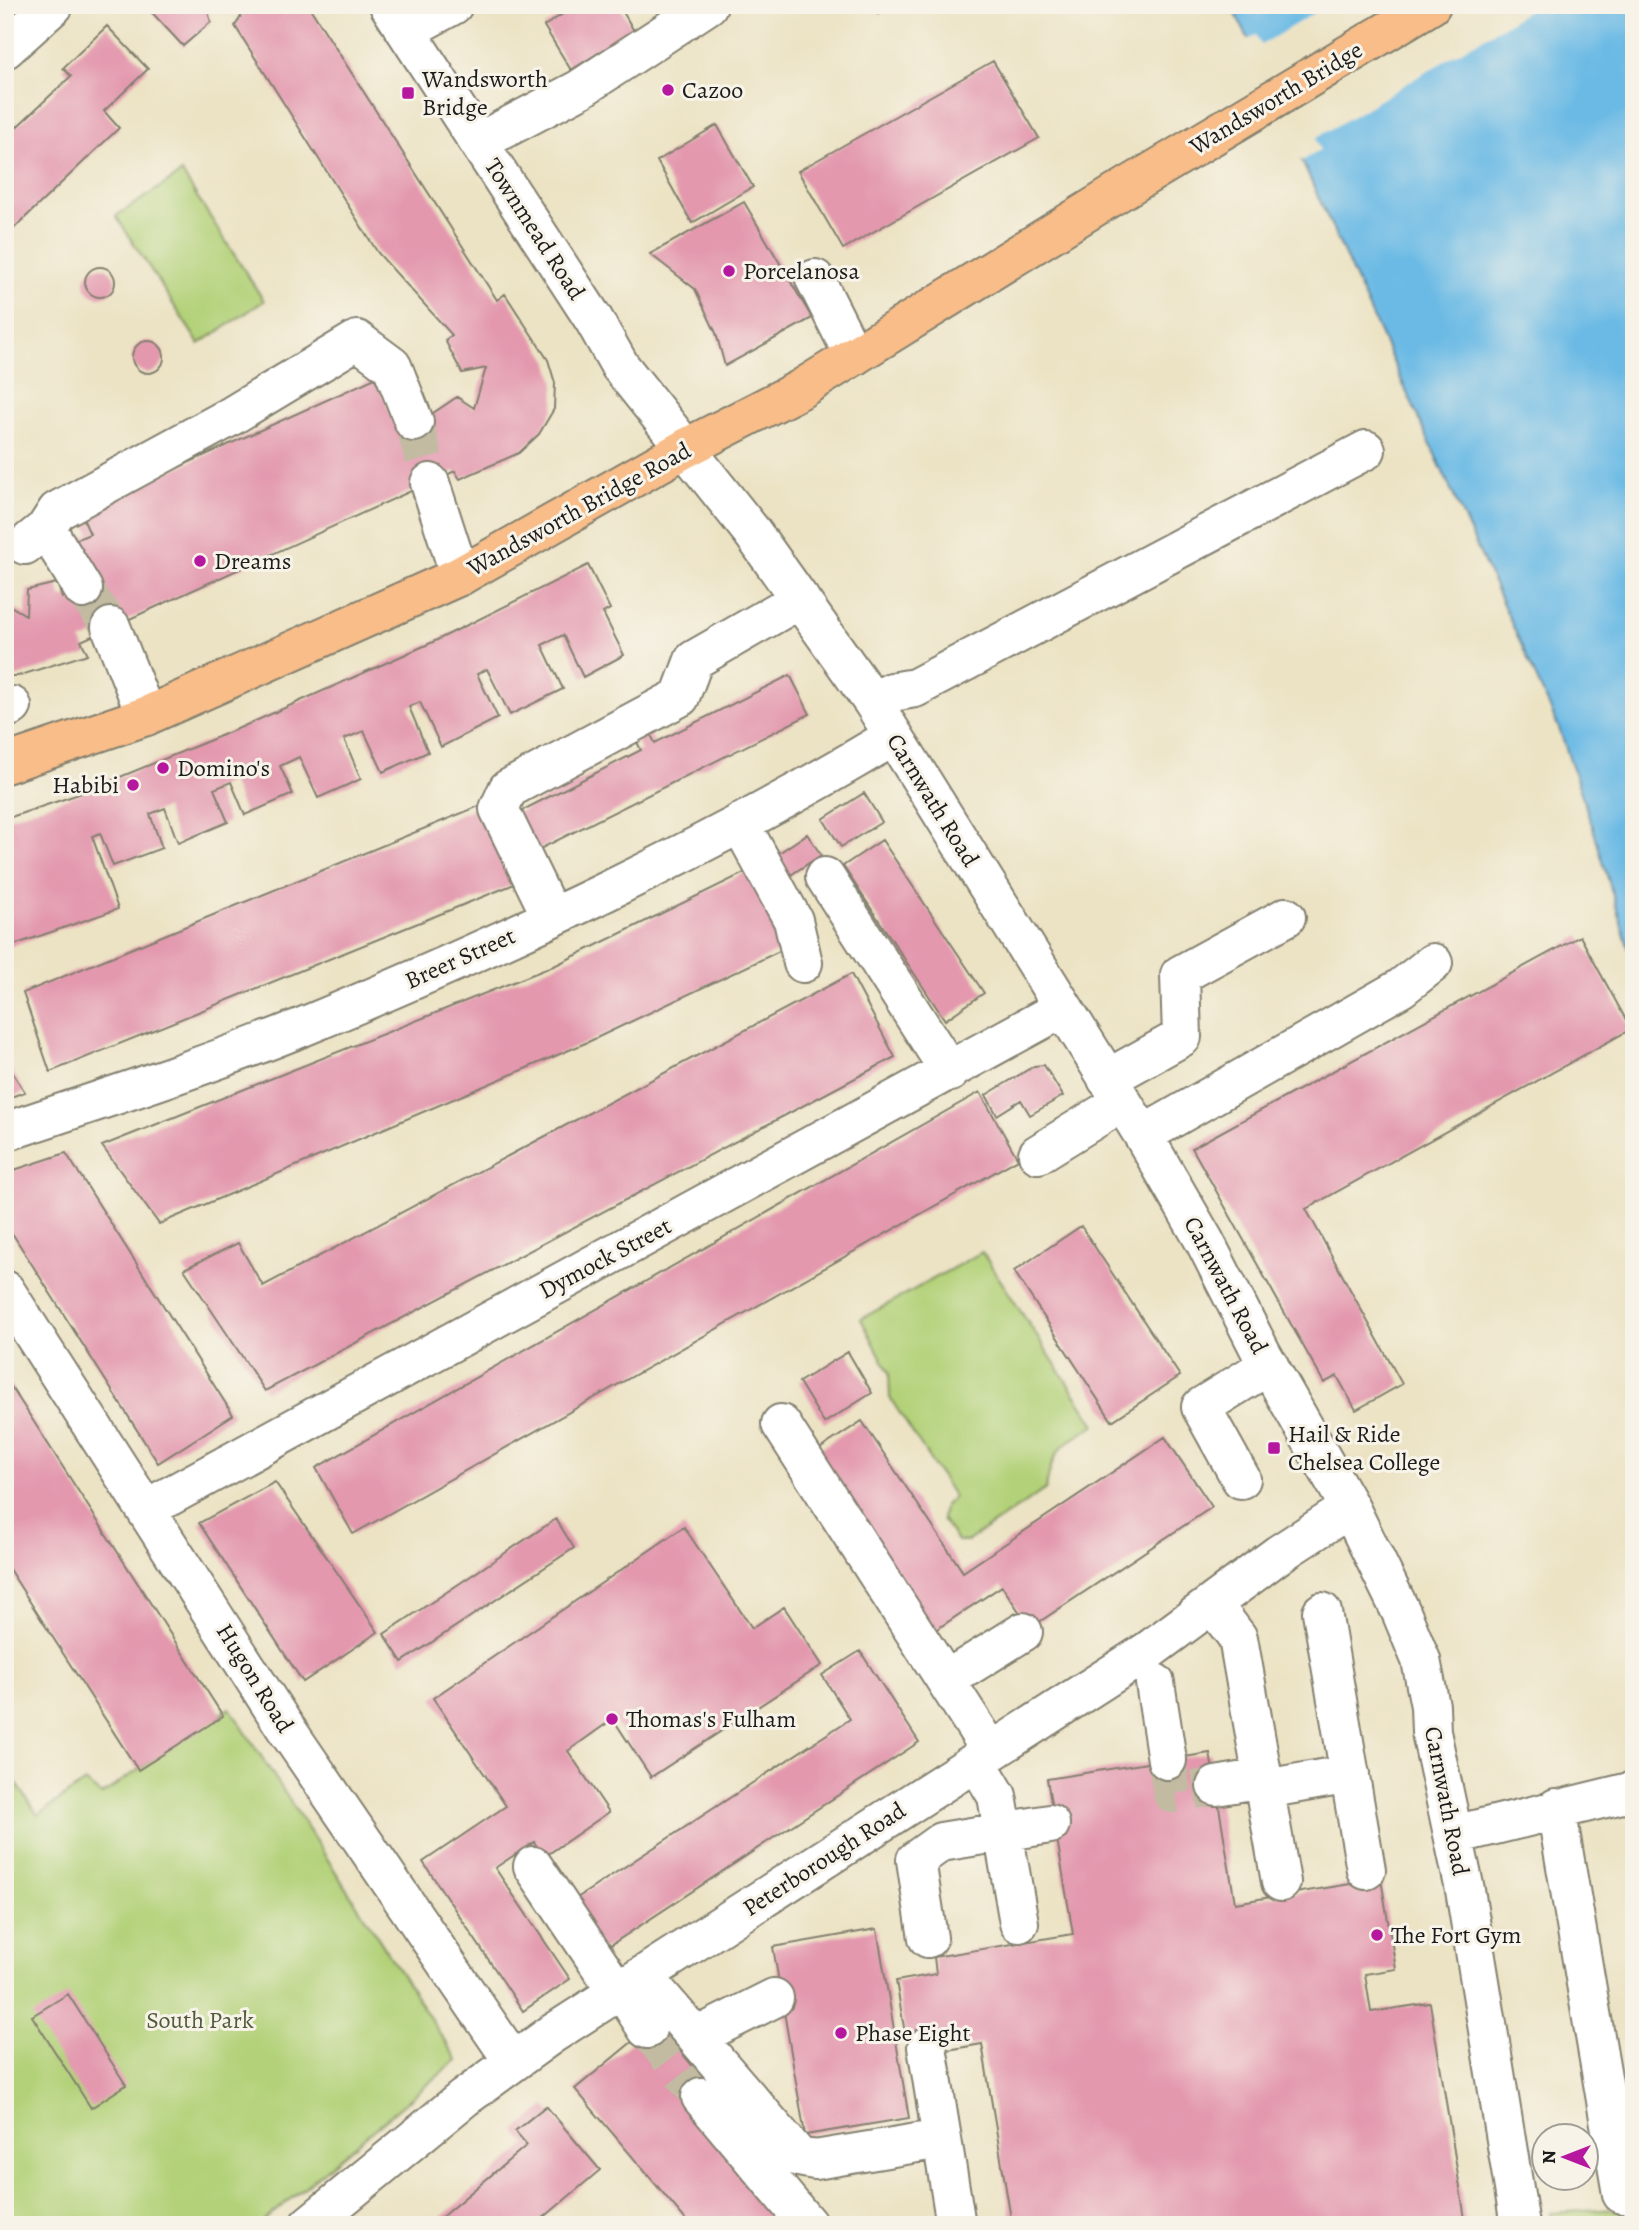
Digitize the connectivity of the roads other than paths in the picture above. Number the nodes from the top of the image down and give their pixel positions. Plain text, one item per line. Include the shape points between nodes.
1 (54, 5) edge
2 (453, 5) edge
3 (708, 5) edge
4 (1431, 5) edge
5 (398, 18) edge
6 (5, 49) edge
7 (479, 142) junction
8 (1122, 190) joint
9 (815, 279) dead end
10 (855, 356) junction
11 (414, 422) tunnel mouth
12 (686, 448) junction
13 (1366, 450) dead end
14 (430, 483) tunnel mouth
15 (460, 576) junction
16 (83, 589) tunnel mouth
17 (800, 599) junction
18 (111, 627) tunnel mouth
19 (872, 701) junction
20 (146, 716) junction
21 (894, 736) junction
22 (5, 764) edge
23 (740, 823) junction
24 (825, 877) dead end
25 (551, 916) junction
26 (1286, 917) dead end
27 (803, 962) dead end
28 (1433, 963) dead end
29 (1063, 1008) junction
30 (950, 1072) junction
31 (1115, 1090) junction
32 (5, 1132) edge
33 (1143, 1135) junction
34 (1038, 1154) dead end
35 (5, 1290) edge
36 (1269, 1365) junction
37 (781, 1424) dead end
38 (1241, 1479) dead end
39 (148, 1508) junction
40 (1350, 1508) junction
41 (1212, 1604) junction
42 (1322, 1612) dead end
43 (1023, 1632) dead end
44 (946, 1680) junction
45 (1155, 1683) dead end
46 (984, 1756) junction
47 (1167, 1760) tunnel mouth
48 (1350, 1774) junction
49 (1264, 1783) junction
50 (1216, 1786) tunnel mouth
51 (1634, 1791) edge
52 (1556, 1808) junction
53 (1050, 1824) dead end
54 (1003, 1832) junction
55 (1454, 1835) junction
56 (533, 1866) dead end
57 (1367, 1870) dead end
58 (1281, 1882) dead end
59 (1019, 1923) dead end
60 (928, 1938) dead end
61 (628, 1987) junction
62 (774, 1998) dead end
63 (647, 2029) tunnel mouth
64 (696, 2036) junction
65 (927, 2047) dead end
66 (513, 2061) junction
67 (701, 2097) tunnel mouth
68 (941, 2138) junction
69 (1622, 2194) dead end
70 (309, 2225) edge
71 (808, 2225) edge
72 (956, 2225) edge
73 (1520, 2225) edge

1 - 6 street
2 - 5 street
3 - 7 street via 580,89
4 - 8 main road, Wandsworth Bridge
5 - 7 street, Townmead Road
7 - 12 street, Townmead Road via 620,366
8 - 10 main road, Wandsworth Bridge Road
9 - 10 street
10 - 12 main road, Wandsworth Bridge Road
11 - 16 street via 392,366 357,340 228,418 58,511 35,536
12 - 15 main road, Wandsworth Bridge Road
12 - 17 street, Carnwath Road
13 - 19 street via 925,683
14 - 15 street
15 - 20 main road, Wandsworth Bridge Road
17 - 19 street, Carnwath Road
17 - 25 street via 694,660 680,697 508,789 499,809
18 - 20 street
19 - 21 street, Carnwath Road
20 - 22 main road, Wandsworth Bridge Road
21 - 23 street, Breer Street
21 - 29 street, Carnwath Road
23 - 25 street, Breer Street
23 - 27 street via 793,920
24 - 30 street
25 - 32 street, Breer Street via 298,1029
26 - 31 street via 1180,975 1182,1037
28 - 33 street via 1401,988
29 - 30 street, Dymock Street
29 - 31 street, Carnwath Road
30 - 39 street, Dymock Street
31 - 33 street, Carnwath Road
31 - 34 street
33 - 36 street, Carnwath Road
35 - 39 street, Hugon Road
36 - 38 street via 1201,1407
36 - 40 street, Carnwath Road
37 - 44 street
39 - 66 street, Hugon Road via 283,1724
40 - 41 street, Peterborough Road
40 - 55 street, Carnwath Road via 1421,1660 1431,1732
41 - 46 street, Peterborough Road via 1148,1651
41 - 49 street via 1238,1638
42 - 48 street
43 - 44 street
44 - 46 street
45 - 47 street
46 - 54 street
46 - 61 street, Peterborough Road
48 - 49 street
48 - 57 street
49 - 50 street
49 - 58 street
51 - 52 street
52 - 55 street
52 - 69 street
53 - 54 street
54 - 59 street
54 - 60 street via 941,1842 916,1860
55 - 73 street, Carnwath Road
56 - 61 street
61 - 63 street
61 - 64 street
61 - 66 street, Peterborough Road
62 - 64 street
64 - 68 street via 799,2157 815,2160
65 - 68 street
66 - 70 street, Peterborough Road
67 - 71 street
68 - 72 street

